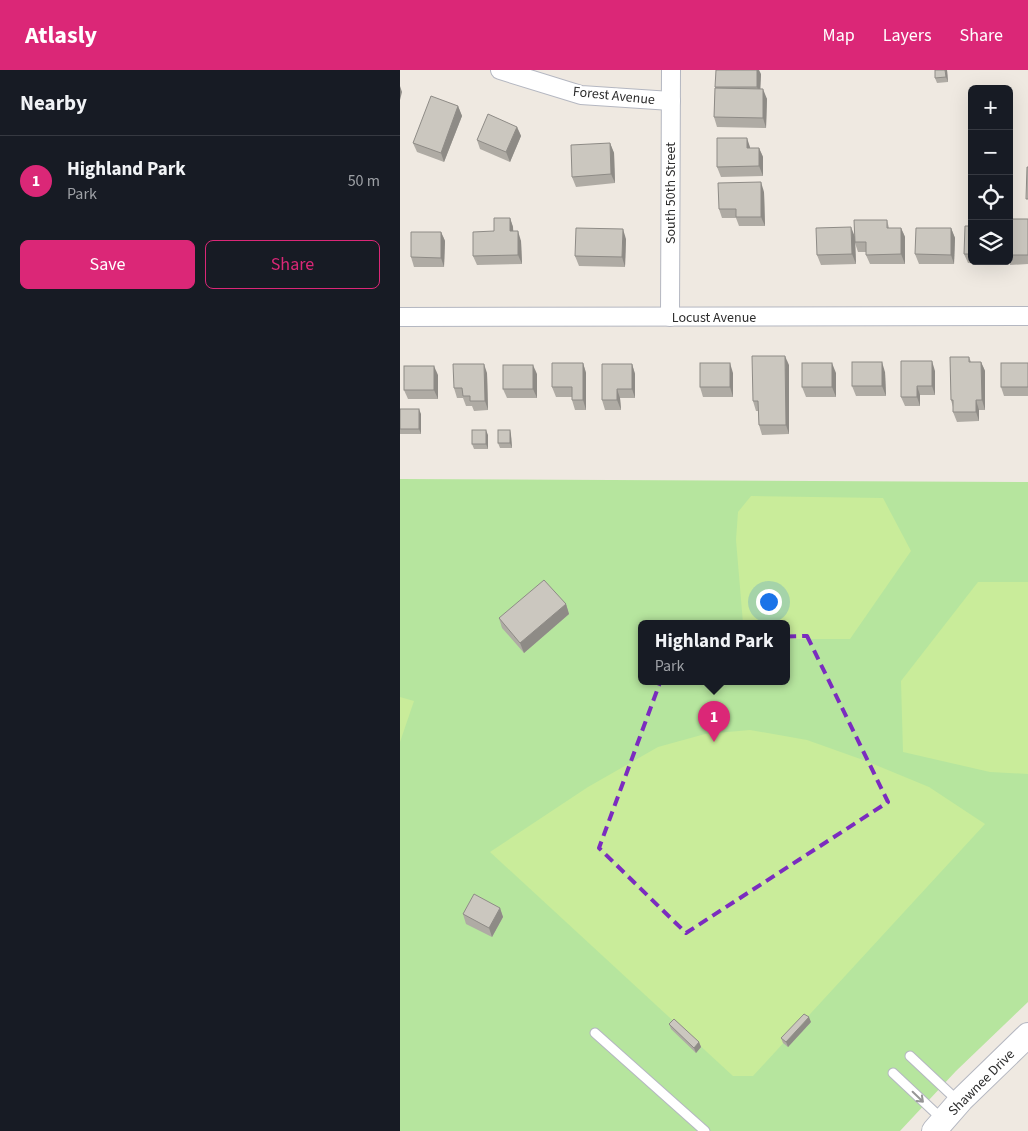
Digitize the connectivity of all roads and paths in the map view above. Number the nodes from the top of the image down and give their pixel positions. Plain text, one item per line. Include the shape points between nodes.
1 (500, 70) edge
2 (671, 70) edge
3 (671, 101) junction
4 (1028, 316) edge
5 (670, 317) junction
6 (400, 318) edge
7 (595, 1033) dead end
8 (1028, 1035) edge
9 (910, 1056) dead end
10 (893, 1073) dead end
11 (959, 1103) junction
12 (939, 1126) edge
13 (704, 1131) edge

1 - 3 street, Forest Avenue via 580,95
2 - 3 street, South 50th Street
3 - 5 street, South 50th Street
4 - 5 street, Locust Avenue
5 - 6 street, Locust Avenue
7 - 13 lane
8 - 11 main road, Shawnee Drive
9 - 11 lane
10 -> 12 lane
11 - 12 main road, Shawnee Drive

